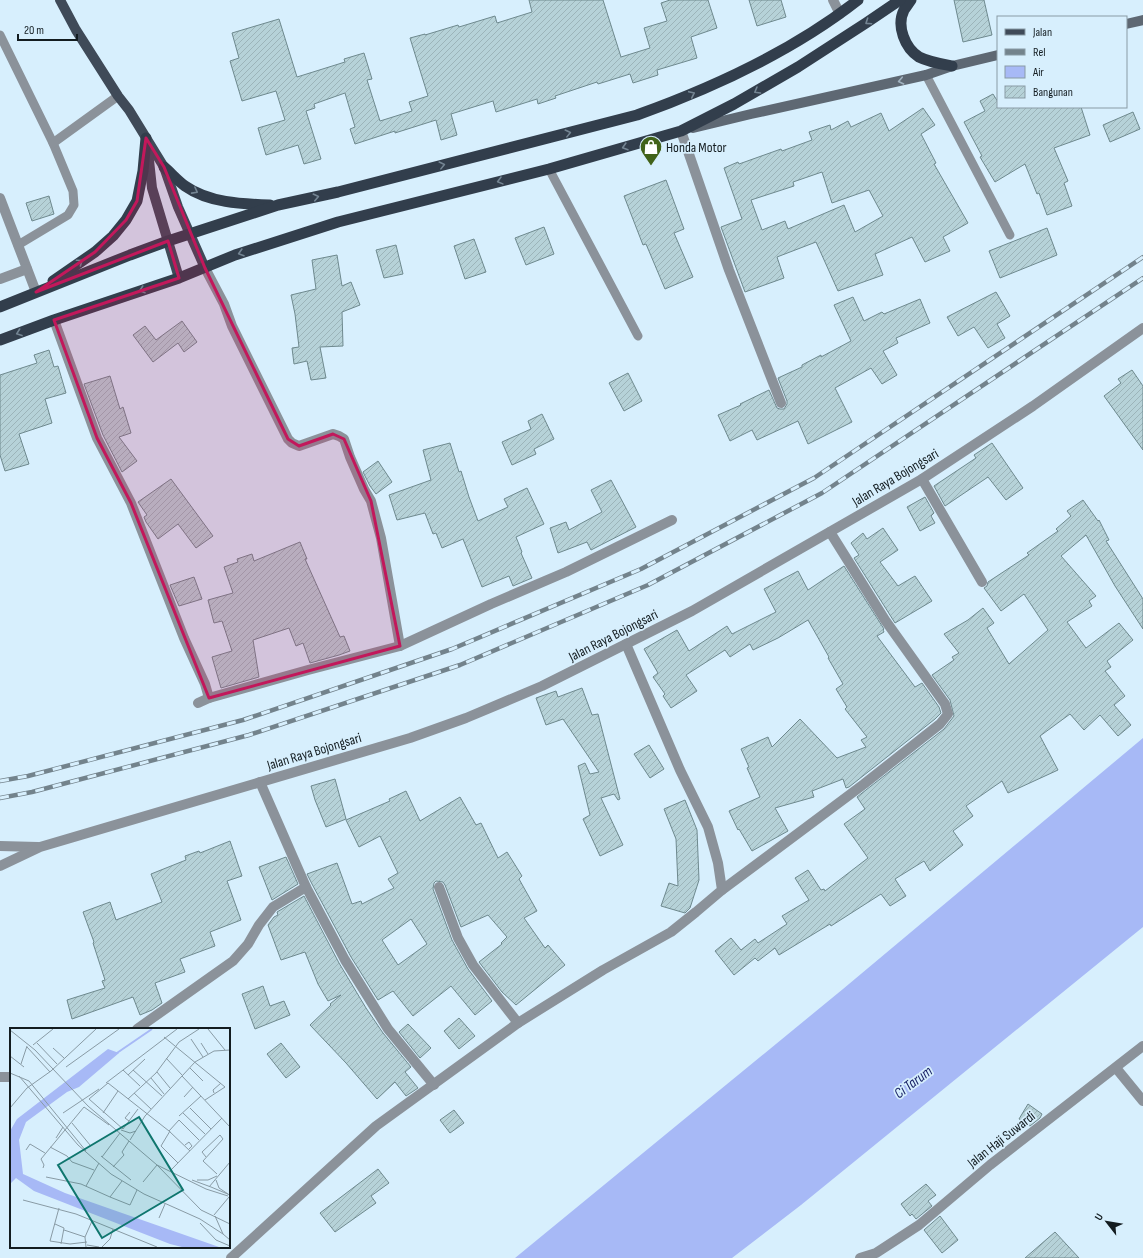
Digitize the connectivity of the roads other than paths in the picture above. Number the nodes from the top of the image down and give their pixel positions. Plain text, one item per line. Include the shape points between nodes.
1 (60, 0) edge
2 (833, 0) edge
3 (858, 0) edge
4 (900, 0) edge
5 (911, 0) edge
6 (840, 14) junction
7 (1143, 20) edge
8 (1127, 24) edge
9 (0, 36) edge
10 (997, 55) edge
11 (952, 66) junction
12 (926, 75) junction
13 (118, 96) junction
14 (681, 130) junction
15 (146, 138) junction
16 (53, 143) junction
17 (164, 167) junction
18 (549, 168) junction
19 (0, 198) edge
20 (278, 205) junction
21 (190, 234) junction
22 (1010, 235) dead end
23 (168, 241) junction
24 (18, 245) junction
25 (205, 268) junction
26 (27, 269) junction
27 (179, 278) junction
28 (0, 279) edge
29 (36, 292) junction
30 (0, 306) edge
31 (54, 320) junction
32 (1143, 328) edge
33 (638, 336) dead end
34 (0, 340) edge
35 (782, 403) dead end
36 (922, 479) junction
37 (672, 520) dead end
38 (830, 532) junction
39 (982, 582) dead end
40 (626, 644) junction
41 (400, 646) junction
42 (209, 698) junction
43 (198, 703) dead end
44 (260, 782) junction
45 (0, 846) edge
46 (40, 847) junction
47 (0, 866) edge
48 (306, 887) junction
49 (439, 887) dead end
50 (722, 890) junction
51 (518, 1023) junction
52 (138, 1028) edge
53 (1143, 1046) edge
54 (1116, 1068) junction
55 (0, 1076) edge
56 (10, 1077) edge
57 (434, 1085) junction
58 (1143, 1101) edge
59 (878, 1255) edge
60 (231, 1258) edge
61 (860, 1258) edge

1 - 13 main road
2 - 6 street
3 - 6 highway
4 -> 14 highway via 798,67 734,104
5 - 11 highway via 904,11 901,23 909,47 919,56
20 -> 6 highway via 637,115 683,98 749,67
7 - 8 main road
9 - 16 lane
10 - 11 main road
11 - 12 main road
12 -> 14 main road
12 - 22 lane
13 - 15 main road
13 - 16 lane
14 -> 18 highway
14 - 35 street via 729,270
15 - 17 main road
15 - 23 main road via 152,188
29 -> 15 highway via 95,252 126,220 138,201
16 - 24 lane via 73,191 74,205 68,215
17 -> 20 highway via 185,186 201,194 244,204
17 - 21 main road
18 -> 25 highway via 338,222 235,255
18 - 33 lane
19 - 24 street
20 - 21 highway
21 - 23 highway
21 - 25 main road
23 - 27 main road
23 - 29 highway
24 - 26 street
25 - 27 highway
25 - 41 street via 288,439 299,446 333,434 344,439 350,458 371,501
26 - 28 street
26 - 29 street
27 -> 31 highway
29 - 30 highway
31 -> 34 highway
31 - 42 street via 97,438 131,503
32 - 36 street, Jalan Raya Bojongsari via 1034,406
36 - 38 street, Jalan Raya Bojongsari
36 - 39 street
37 - 41 street via 566,572
38 - 40 street, Jalan Raya Bojongsari via 692,611
38 - 50 street via 885,620 945,704 948,714 940,724 864,784
40 - 44 street, Jalan Raya Bojongsari via 542,686 466,718 410,738
40 - 50 street via 680,770 708,827
41 - 42 street
42 - 43 street
44 - 46 street, Jalan Raya Bojongsari
44 - 48 street
45 - 46 street, Jalan Raya Bojongsari
46 - 47 street, Jalan Raya Bojongsari
48 - 52 street via 272,908 248,944 233,961
48 - 57 street via 345,960 388,1029
49 - 51 street via 458,938 473,965
50 - 51 street via 671,932
51 - 57 street
53 - 54 street, Jalan Haji Suwardi
54 - 58 street
54 - 59 street, Jalan Haji Suwardi
55 - 56 street
57 - 60 street via 376,1126
59 - 61 street, Jalan Haji Suwardi

